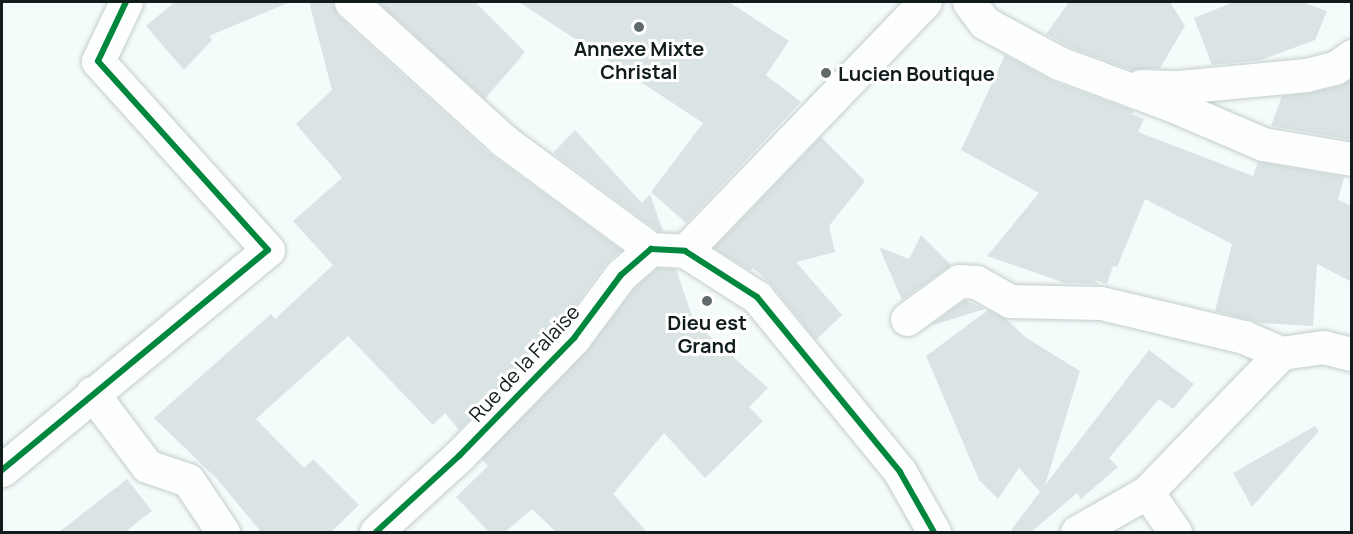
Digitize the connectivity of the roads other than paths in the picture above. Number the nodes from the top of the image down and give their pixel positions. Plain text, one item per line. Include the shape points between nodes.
1 (126, 2) edge
2 (351, 2) edge
3 (925, 2) edge
4 (969, 2) edge
5 (1352, 56) edge
6 (1121, 86) junction
7 (1352, 159) edge
8 (651, 249) junction
9 (685, 251) junction
10 (907, 319) dead end
11 (1281, 353) junction
12 (1352, 354) edge
13 (92, 393) junction
14 (2, 470) edge
15 (1147, 492) junction
16 (222, 532) edge
17 (376, 532) edge
18 (934, 532) edge
19 (1077, 532) edge
20 (1175, 532) edge

1 - 13 street via 98,61 268,250
2 - 8 street via 503,140
3 - 9 street
4 - 6 street via 986,22 1059,63
5 - 6 street via 1335,68 1306,75 1179,87
6 - 7 street via 1263,144
8 - 9 street
8 - 17 street, Rue de la Falaise via 621,275 574,338 459,456
9 - 18 street via 757,297 900,472
10 - 11 street via 959,281 976,282 1010,301 1101,303 1244,337
11 - 12 street via 1323,347
11 - 15 street
13 - 14 street
13 - 16 street via 147,466 188,480
15 - 19 street
15 - 20 street

